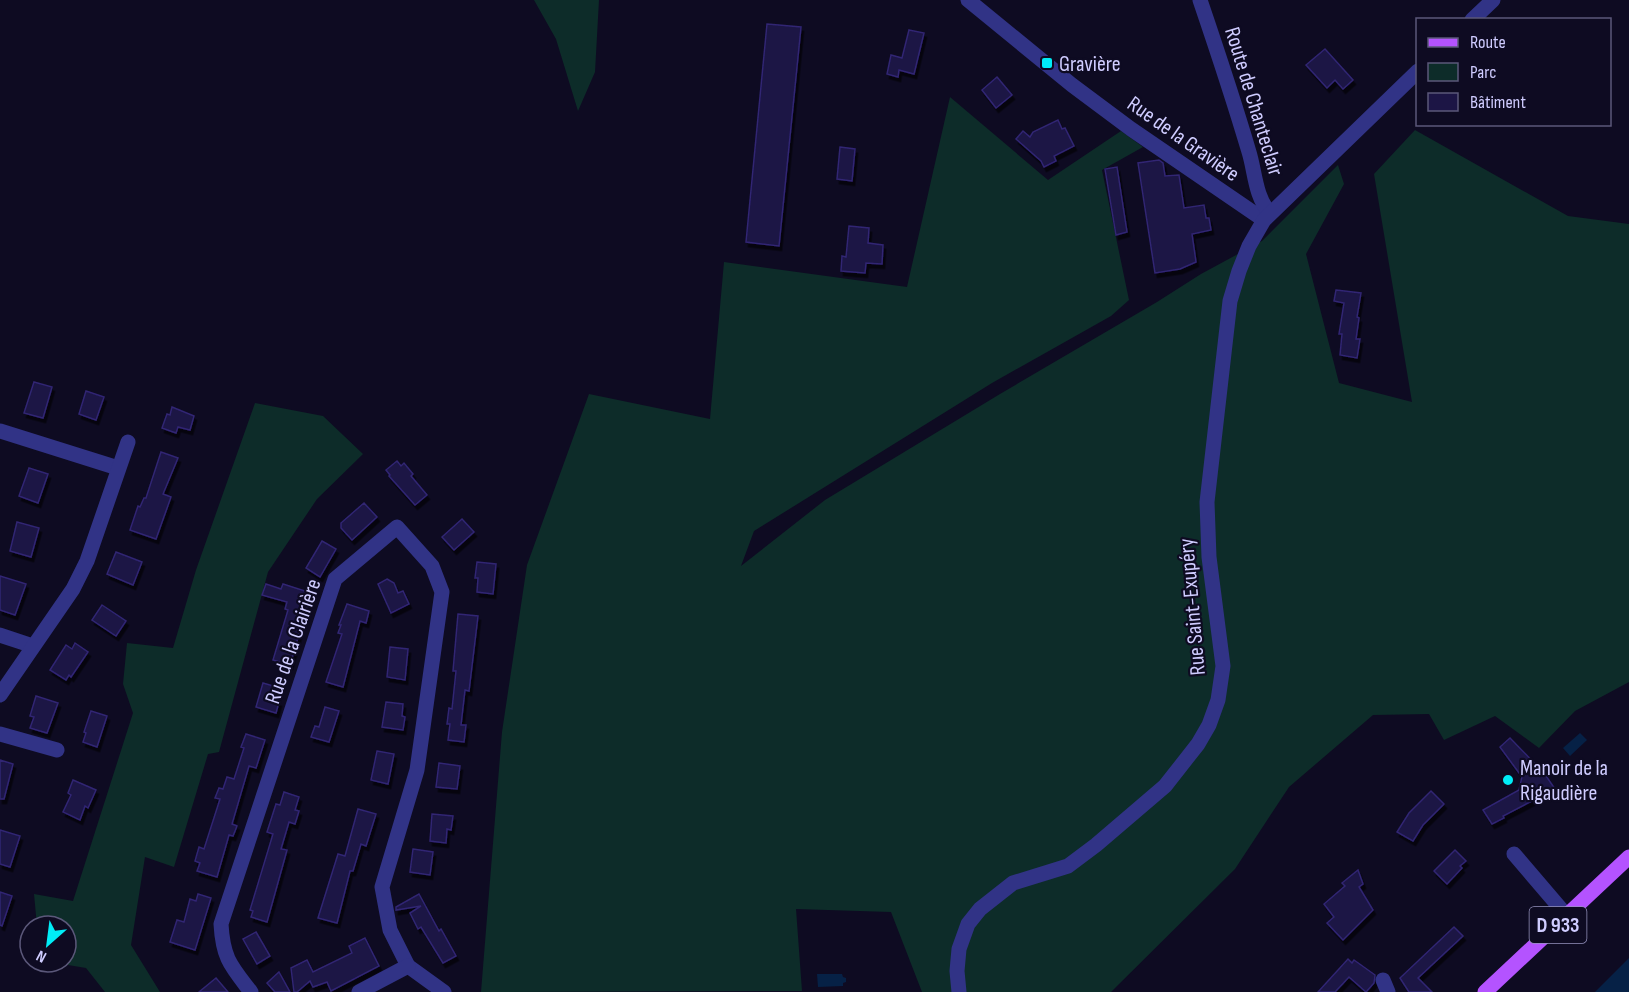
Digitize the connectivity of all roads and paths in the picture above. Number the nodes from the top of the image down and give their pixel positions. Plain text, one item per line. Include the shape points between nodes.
1 (968, 0) edge
2 (1200, 0) edge
3 (1493, 0) edge
4 (1474, 18) edge
5 (1416, 73) edge
6 (1267, 216) junction
7 (0, 431) edge
8 (128, 442) dead end
9 (118, 468) junction
10 (0, 635) edge
11 (33, 646) junction
12 (0, 695) edge
13 (0, 734) edge
14 (57, 750) dead end
15 (1514, 854) dead end
16 (1629, 857) edge
17 (1567, 916) junction
18 (408, 966) junction
19 (252, 992) edge
20 (359, 992) edge
21 (444, 992) edge
22 (959, 992) edge
23 (1485, 992) edge

1 - 6 street, Rue de la Gravière via 1131,129
2 - 6 street, Route de Chanteclair
3 - 4 street
5 - 6 street, Rue Saint-Exupéry
6 - 22 street, Rue Saint-Exupéry via 1249,246 1230,301 1207,502 1209,557 1223,666 1209,725 1165,786 1096,845 1068,866 1013,883 980,909 968,924 959,949
7 - 9 street
8 - 9 street
9 - 11 street via 87,561 73,589
10 - 11 street
11 - 12 street
13 - 14 street
15 - 17 street
16 - 17 main road, D 933
17 - 23 main road, D 933
18 - 19 street, Rue de la Clairière via 390,930 382,887 417,770 442,592 432,566 397,527 335,579 221,924 227,960
18 - 20 street
18 - 21 street, Rue de la Clairière

